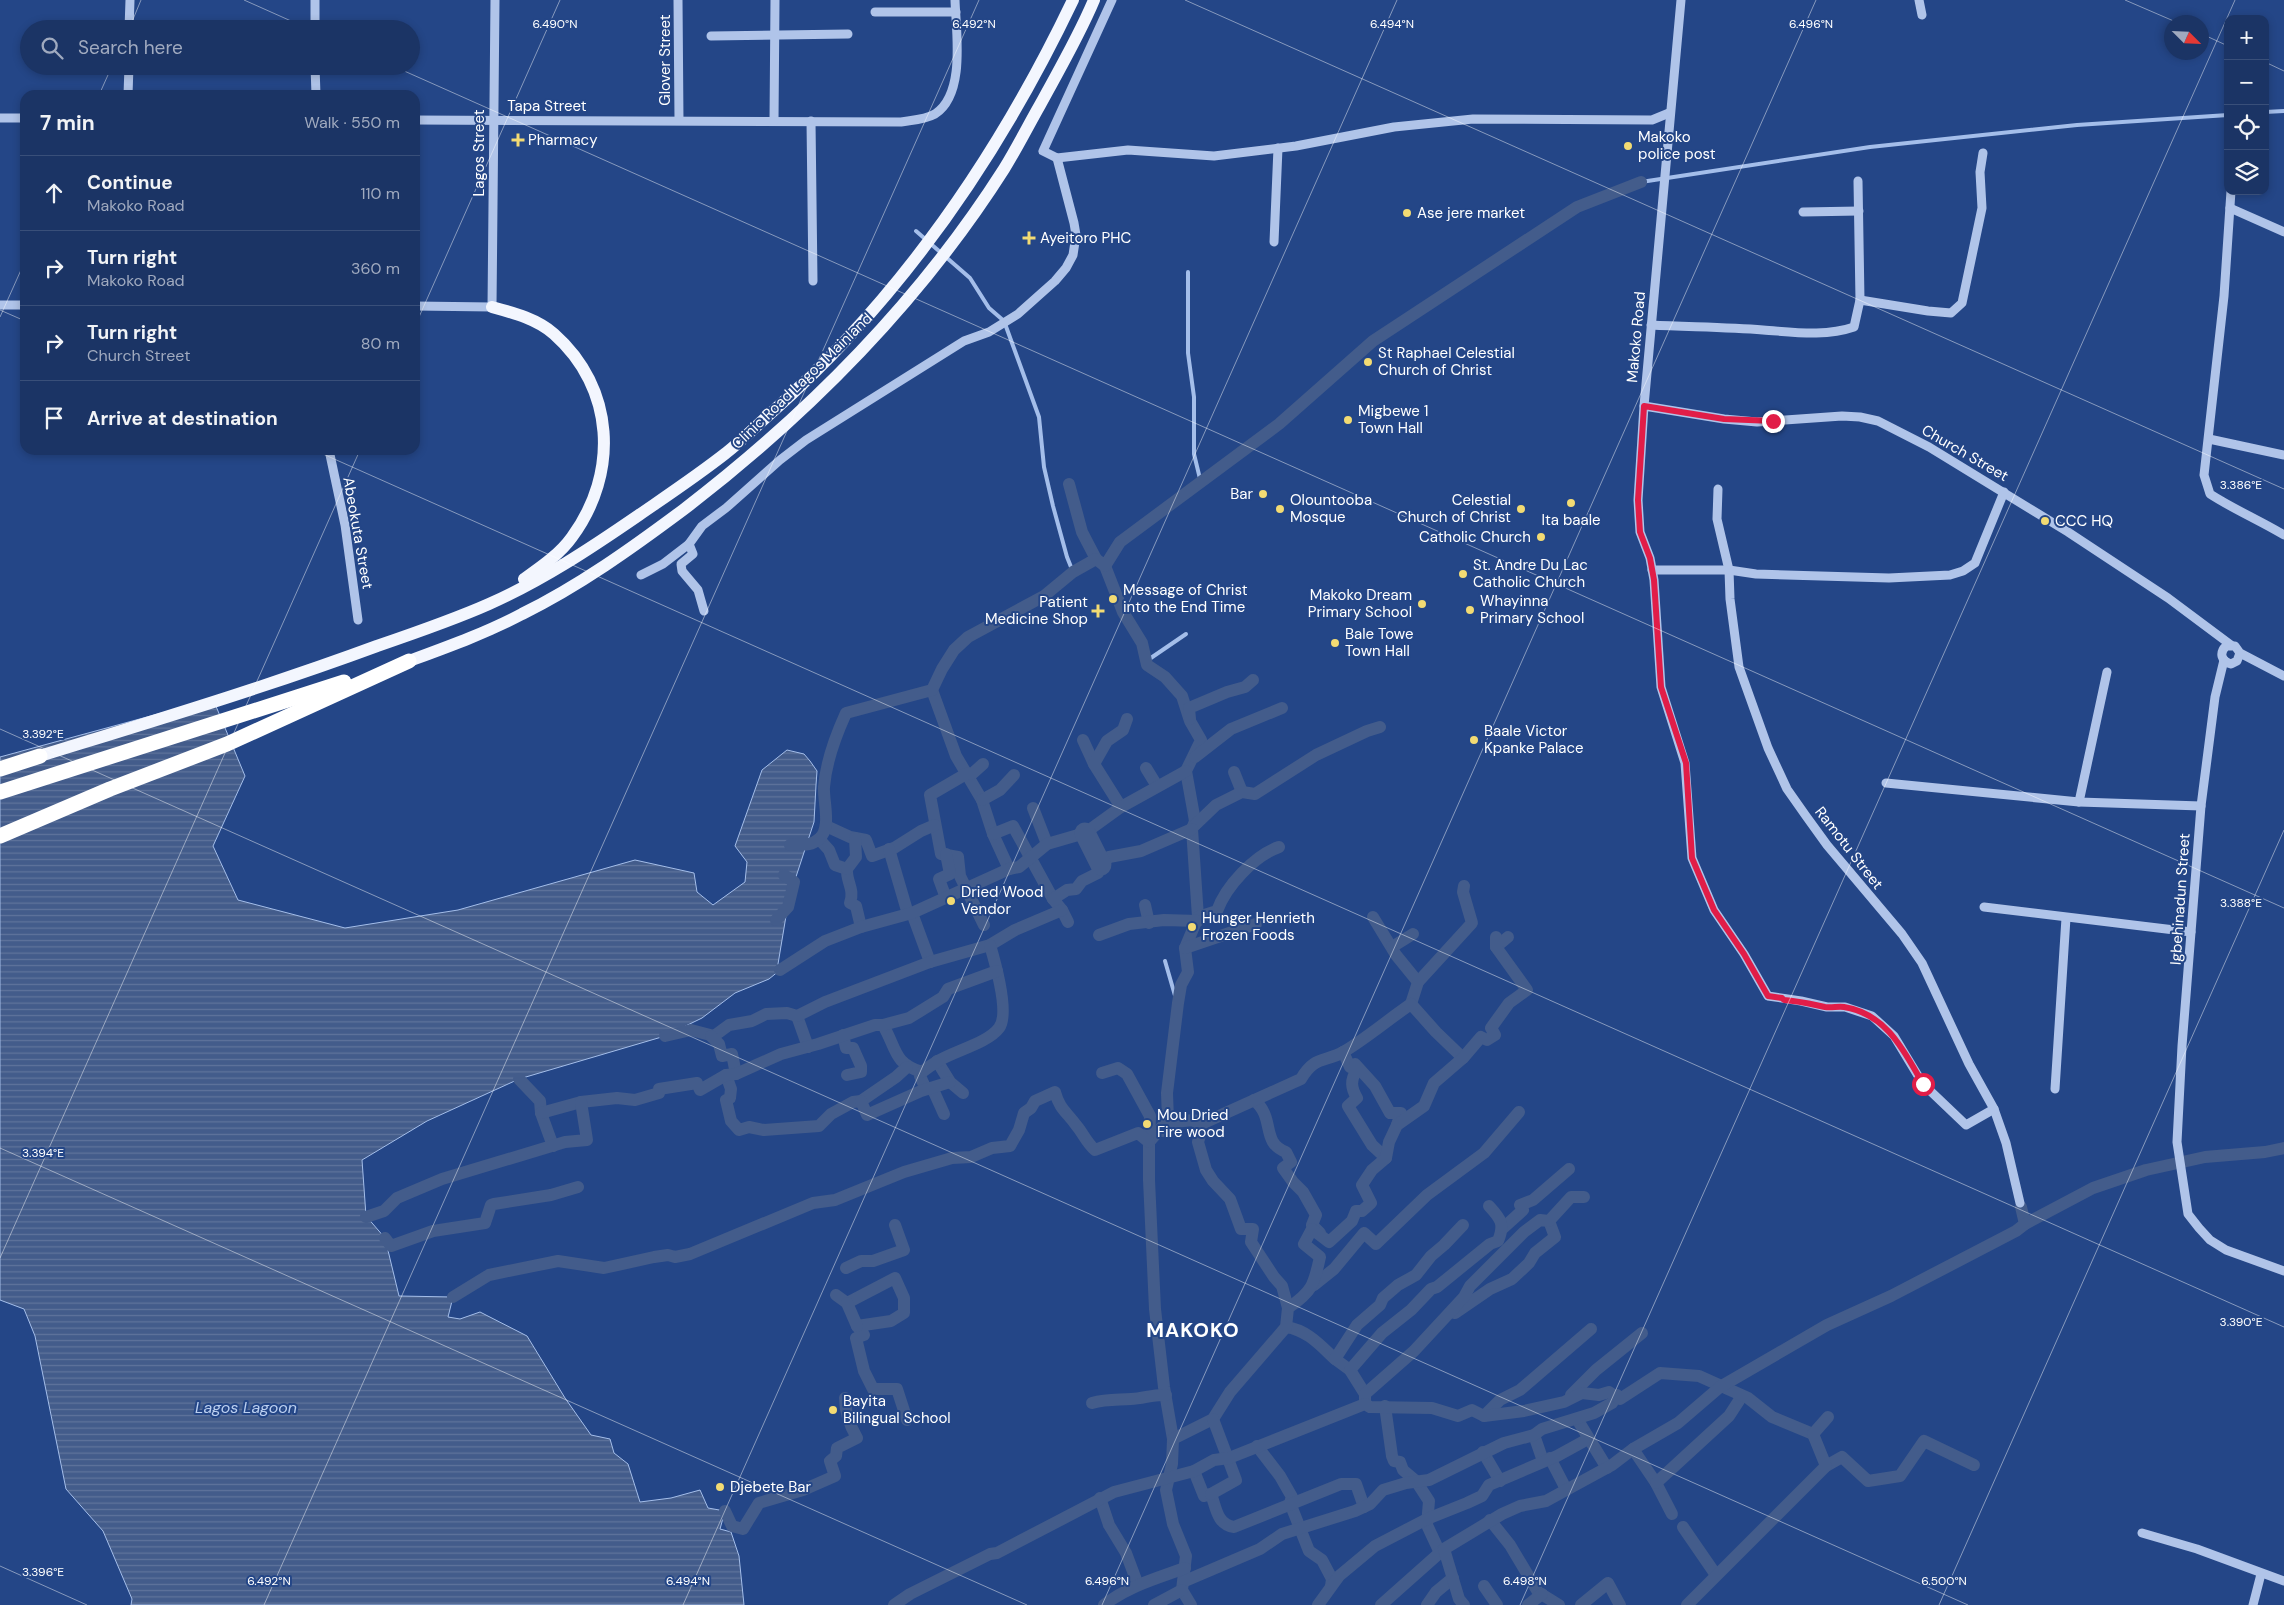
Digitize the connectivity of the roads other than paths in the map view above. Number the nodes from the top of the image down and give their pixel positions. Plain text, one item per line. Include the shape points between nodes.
1 (130, 0) edge
2 (315, 0) edge
3 (495, 0) edge
4 (678, 0) edge
5 (775, 0) edge
6 (955, 0) edge
7 (1073, 0) edge
8 (1094, 0) edge
9 (1112, 0) edge
10 (1681, 0) edge
11 (1919, 0) edge
12 (876, 12) dead end
13 (956, 12) junction
14 (1922, 15) dead end
15 (130, 20) edge
16 (315, 20) edge
17 (848, 34) dead end
18 (711, 36) dead end
19 (775, 36) junction
20 (129, 75) edge
21 (315, 75) edge
22 (128, 90) edge
23 (316, 90) edge
24 (1669, 113) junction
25 (0, 118) edge
26 (20, 118) edge
27 (493, 119) junction
28 (420, 120) edge
29 (679, 120) junction
30 (774, 121) junction
31 (811, 121) junction
32 (1278, 148) junction
33 (1983, 153) dead end
34 (1057, 158) junction
35 (1858, 181) dead end
36 (2231, 195) edge
37 (2230, 208) junction
38 (1859, 211) junction
39 (1803, 212) dead end
40 (2284, 232) edge
41 (1274, 242) dead end
42 (813, 281) dead end
43 (1860, 300) junction
44 (0, 305) edge
45 (20, 305) edge
46 (420, 306) edge
47 (492, 307) junction
48 (1651, 325) junction
49 (1644, 406) junction
50 (2209, 439) junction
51 (330, 455) edge
52 (2284, 455) edge
53 (1718, 489) dead end
54 (2004, 492) junction
55 (2284, 535) edge
56 (689, 544) junction
57 (1652, 570) junction
58 (1729, 570) junction
59 (641, 575) dead end
60 (489, 604) junction
61 (704, 611) dead end
62 (358, 620) dead end
63 (2231, 645) junction
64 (2240, 653) junction
65 (2224, 660) junction
66 (409, 661) junction
67 (2108, 672) dead end
68 (2284, 676) edge
69 (40, 756) junction
70 (0, 762) edge
71 (0, 769) edge
72 (1886, 782) dead end
73 (0, 792) edge
74 (2079, 802) junction
75 (2201, 806) junction
76 (0, 836) edge
77 (1984, 907) dead end
78 (2066, 918) junction
79 (2191, 932) junction
80 (2055, 1089) dead end
81 (1994, 1108) junction
82 (2020, 1203) dead end
83 (2284, 1271) edge
84 (2142, 1534) dead end
85 (2261, 1574) junction
86 (2284, 1581) edge
87 (2253, 1605) edge

1 - 15 street
2 - 16 street
3 - 27 street, Lagos Street
4 - 29 street, Glover Street
5 - 19 street
6 - 13 street, Tapa Street
7 - 60 main road, Clinic Road Lagos Mainland via 1050,49 960,200 864,320 796,390 728,451 574,559
8 - 66 main road, Clinic Road Lagos Mainland via 1062,66 1004,168 911,294 846,366 784,425 652,533 568,589 522,614
9 - 34 street via 1043,151
10 - 24 street, Makoko Road
11 - 14 street
12 - 13 street
13 - 31 street, Tapa Street via 955,80 946,103 936,113 901,122
17 - 19 street
18 - 19 street
19 - 30 street
20 - 22 street
21 - 23 street
24 - 32 street via 1652,120 1473,119 1394,127
24 - 48 street, Makoko Road
25 - 26 street
27 - 28 street, Tapa Street
27 - 29 street, Tapa Street
27 - 47 street, Lagos Street
29 - 30 street, Tapa Street
30 - 31 street, Tapa Street
31 - 42 street
32 - 34 street via 1214,156 1128,150
32 - 41 street
33 - 43 street via 1980,172 1982,208 1962,303 1951,313
34 - 56 street via 1074,223 1075,249 1055,281 1011,320 964,341 806,440 702,526
35 - 38 street
36 - 37 street
37 - 40 street
37 - 50 street
38 - 39 street
38 - 43 street
43 - 48 street via 1854,327 1845,330 1804,334
44 - 45 street
46 - 47 street
47 - 60 main road via 522,315 554,334 580,363 601,407 605,452 594,497 572,538 546,563
48 - 49 street, Makoko Road
49 - 54 street, Church Street via 1757,422 1842,416 1878,421
49 - 57 street, Makoko Road via 1638,508 1640,532
50 - 52 street
50 - 55 street via 2204,475 2210,494
51 - 62 street, Abeokuta Street via 345,525
53 - 58 street, Ramotu Street via 1717,519
54 - 58 street via 1975,563 1950,575 1889,578 1756,574
54 - 63 street, Church Street via 2160,593
56 - 59 street via 663,564
56 - 61 street via 693,554 681,564 682,571 698,590
57 - 58 street
57 - 81 street, Makoko Road via 1661,687 1686,763 1692,858 1714,910 1768,996 1844,1007 1872,1016 1894,1036 1923,1084 1966,1125
58 - 81 street, Ramotu Street via 1739,668 1750,704 1786,789 1922,963 1969,1064
60 - 69 main road, Clinic Road Lagos Mainland via 224,699
63 - 64 street
63 - 65 street via 2223,649
64 - 65 street via 2234,663
64 - 68 street
65 - 75 street, Igbehinadun Street via 2215,698
66 - 73 highway
66 - 76 highway via 227,744
67 - 74 street
69 - 70 highway
69 - 71 highway
72 - 74 street
74 - 75 street
75 - 79 street, Igbehinadun Street
77 - 78 street
78 - 79 street
78 - 80 street
79 - 83 street, Igbehinadun Street via 2177,1110 2177,1142 2188,1214 2210,1240 2226,1250
81 - 82 street, Ramotu Street
84 - 85 street
85 - 86 street
85 - 87 street

